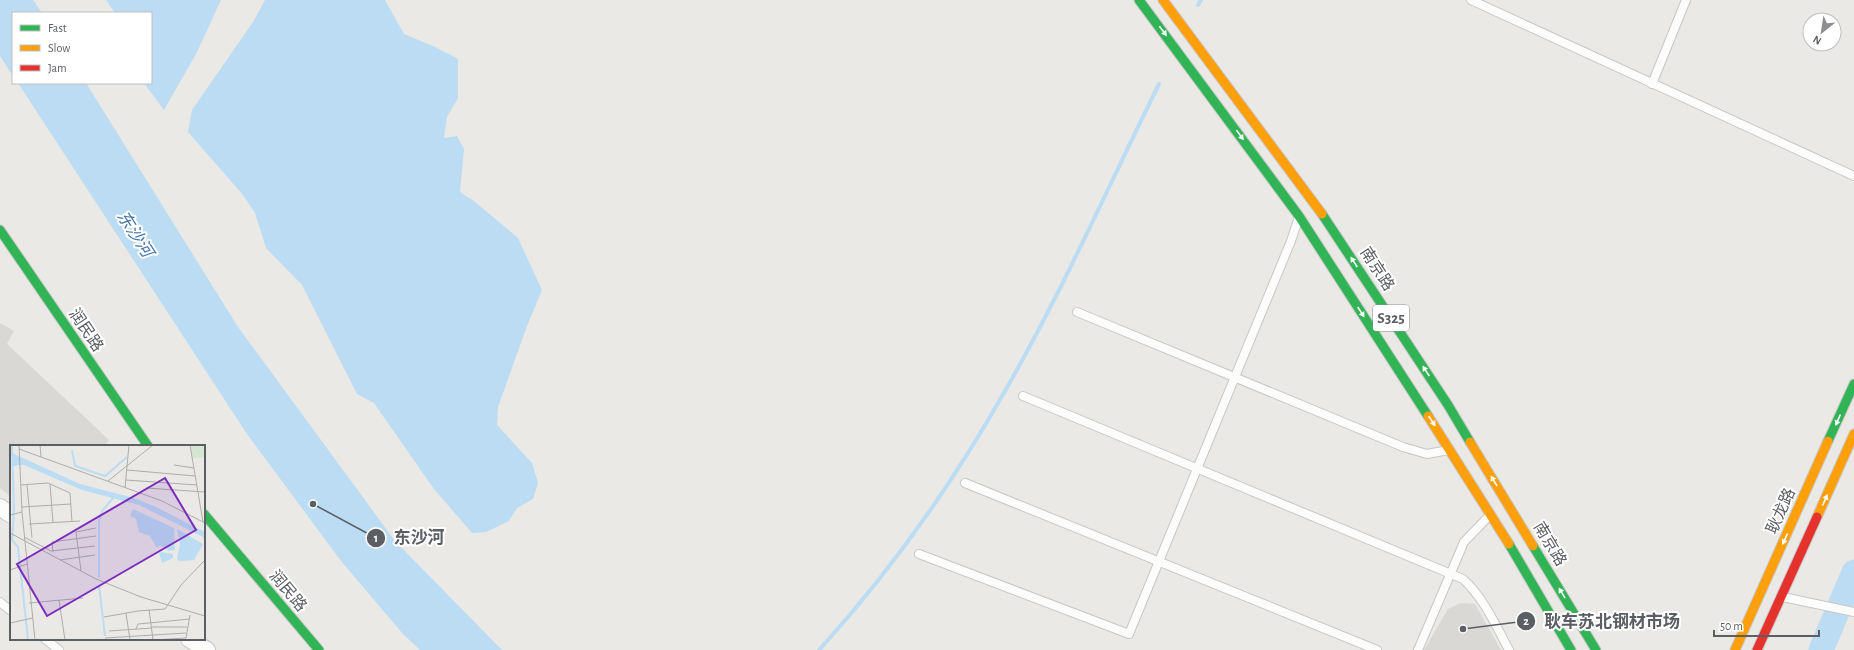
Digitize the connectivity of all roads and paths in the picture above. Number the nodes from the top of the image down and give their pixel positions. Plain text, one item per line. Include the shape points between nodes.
1 (1139, 0) edge
2 (1164, 0) edge
3 (1471, 0) edge
4 (1686, 0) edge
5 (1652, 84) junction
6 (1854, 176) edge
7 (1299, 216) junction
8 (0, 230) edge
9 (1077, 312) dead end
10 (1235, 378) junction
11 (1854, 384) edge
12 (1023, 396) dead end
13 (1854, 434) edge
14 (147, 445) edge
15 (1450, 449) junction
16 (1197, 469) junction
17 (965, 483) dead end
18 (0, 506) edge
19 (10, 514) edge
20 (205, 515) edge
21 (1491, 515) junction
22 (919, 554) dead end
23 (1159, 562) junction
24 (1450, 574) junction
25 (1771, 594) junction
26 (0, 602) edge
27 (10, 610) edge
28 (1854, 612) edge
29 (46, 640) edge
30 (191, 640) edge
31 (59, 650) edge
32 (207, 650) edge
33 (319, 650) edge
34 (1377, 650) edge
35 (1418, 650) edge
36 (1509, 650) edge
37 (1571, 650) edge
38 (1596, 650) edge
39 (1735, 650) edge
40 (1757, 650) edge

1 -> 7 main road, S325
38 -> 2 main road, 南京路 / S325 via 1448,405 1318,208
3 - 5 lane
4 - 5 lane
5 - 6 lane
7 - 10 lane
7 -> 15 main road, S325
8 - 14 main road, 润民路
9 - 10 lane
10 - 15 lane via 1403,447 1426,454
10 - 16 lane
11 -> 25 main road, 耿龙路
12 - 16 lane
25 -> 13 main road, 耿龙路
15 - 21 main road, S325
16 - 23 lane
16 - 24 lane
17 - 23 lane
18 - 19 street
20 - 33 main road, 润民路
21 - 24 lane via 1464,542
21 - 37 main road, S325
22 - 23 lane via 1129,634
23 - 34 lane
24 - 35 lane
24 - 36 lane via 1463,579 1471,586
25 - 28 lane
25 - 39 main road, 耿龙路
25 - 40 main road, 耿龙路
26 - 27 lane
29 - 31 lane
30 - 32 street

